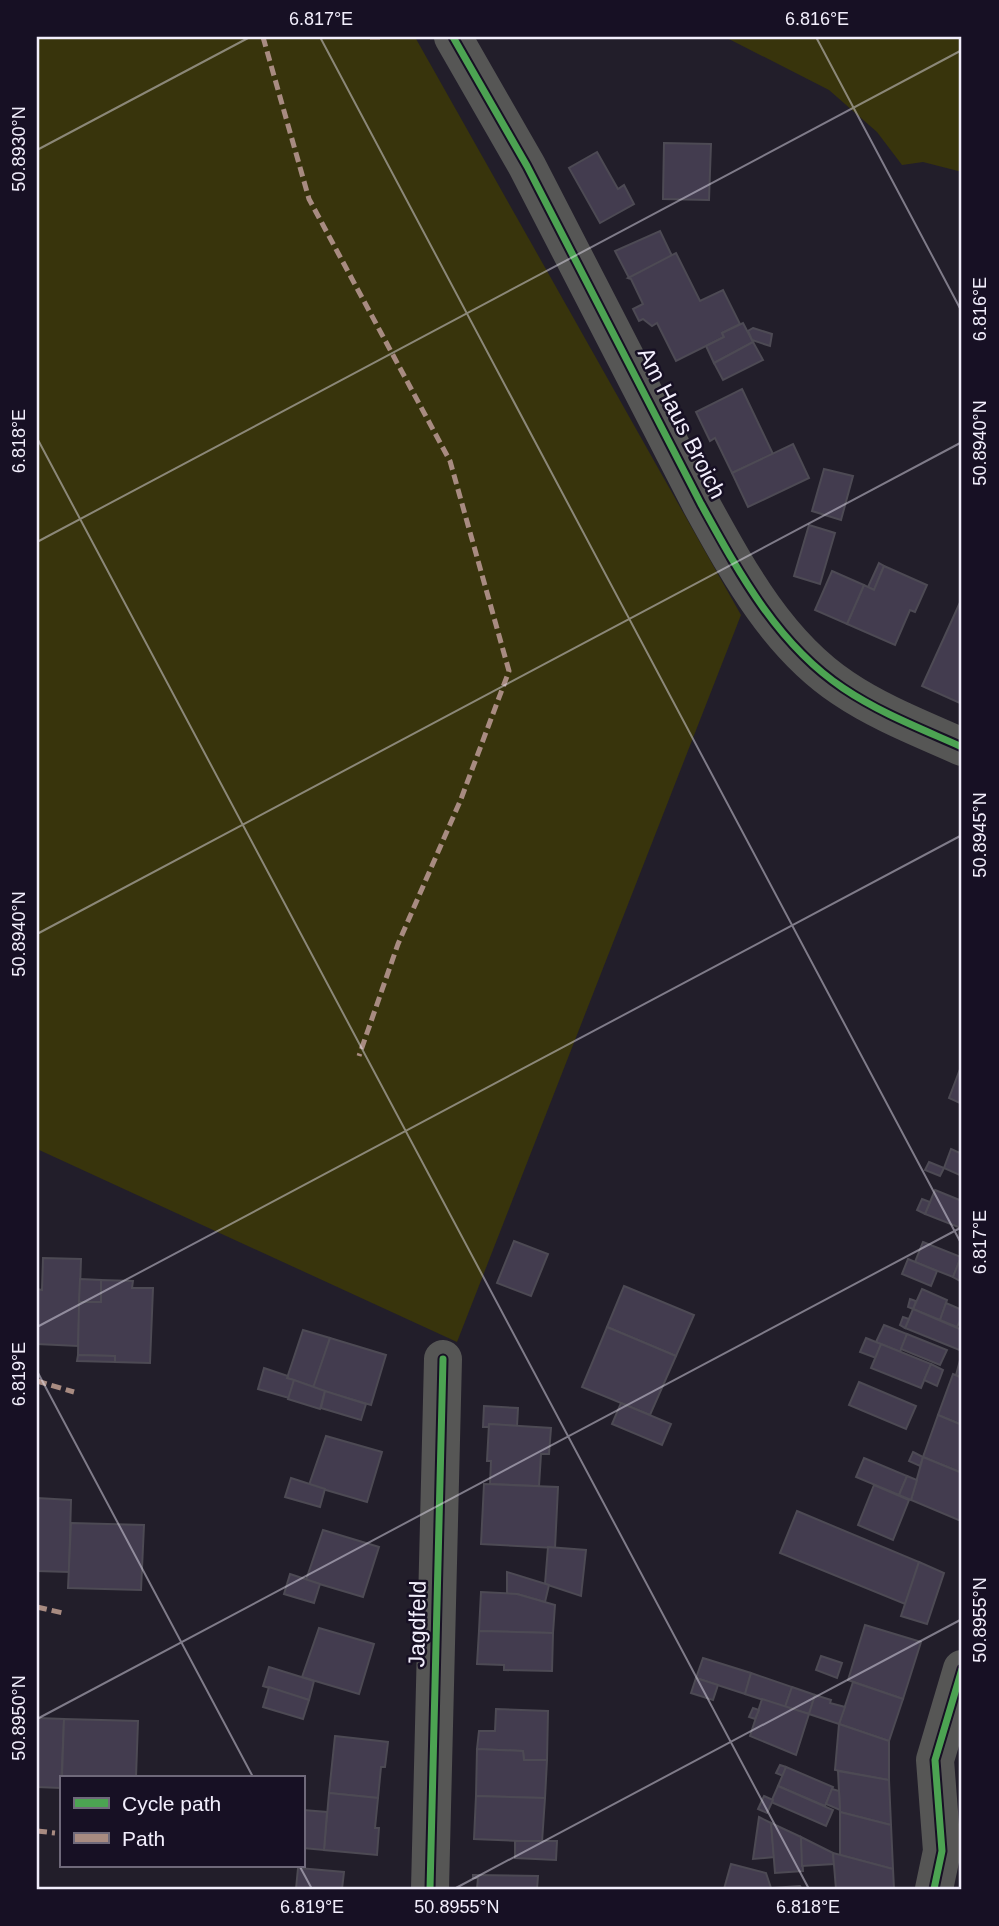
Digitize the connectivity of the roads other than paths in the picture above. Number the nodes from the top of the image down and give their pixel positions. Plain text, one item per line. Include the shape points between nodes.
1 (453, 37) edge
2 (962, 747) edge
3 (443, 1359) dead end
4 (962, 1669) edge
5 (430, 1889) edge
6 (934, 1889) edge

1 - 2 street, Am Haus Broich via 527,166 701,504 772,620 841,687 882,712
3 - 5 street, Jagdfeld
4 - 6 street via 935,1760 942,1851

